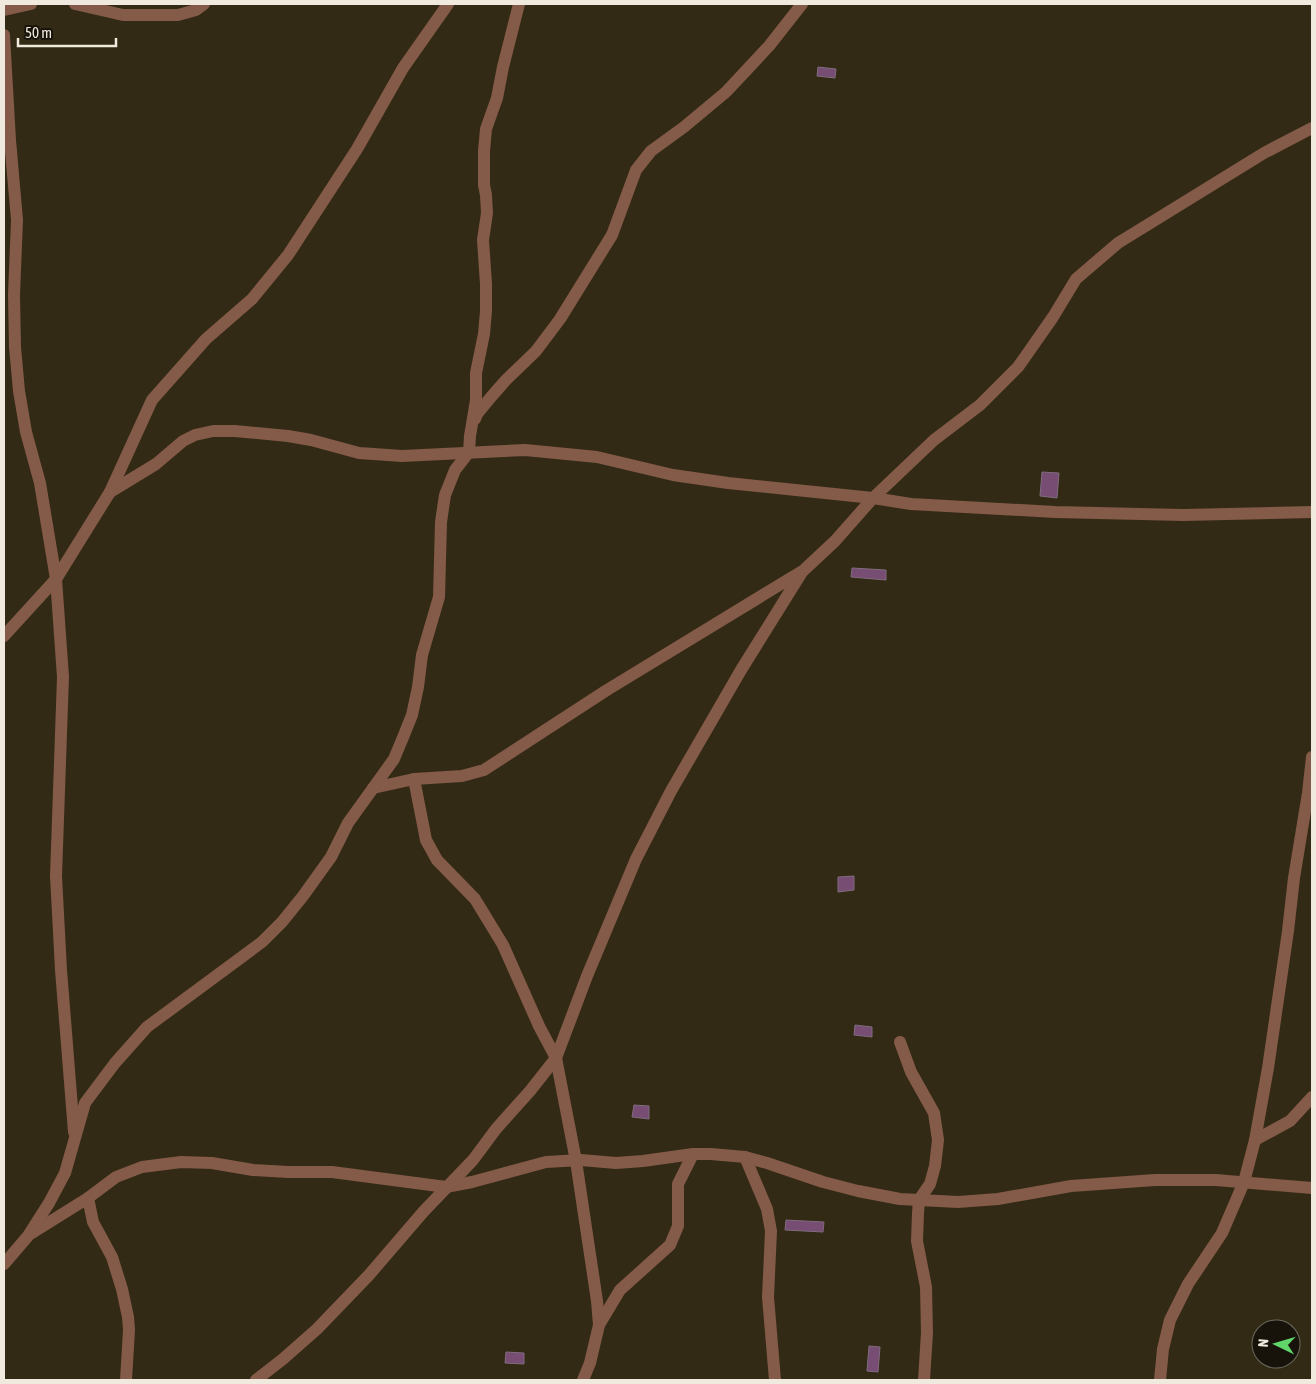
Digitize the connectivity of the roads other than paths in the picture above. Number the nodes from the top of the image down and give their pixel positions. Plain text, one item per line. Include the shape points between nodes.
1 (31, 4) edge
2 (75, 4) edge
3 (204, 4) edge
4 (448, 4) edge
5 (519, 4) edge
6 (802, 4) edge
7 (4, 10) edge
8 (4, 35) edge
9 (1312, 128) edge
10 (472, 428) junction
11 (469, 452) junction
12 (110, 492) junction
13 (873, 498) junction
14 (1312, 512) edge
15 (804, 570) junction
16 (56, 579) junction
17 (4, 636) edge
18 (1312, 757) edge
19 (414, 779) junction
20 (373, 788) junction
21 (900, 1042) dead end
22 (556, 1058) junction
23 (1312, 1097) edge
24 (75, 1139) junction
25 (1255, 1140) junction
26 (693, 1154) junction
27 (745, 1157) junction
28 (576, 1160) junction
29 (1244, 1182) junction
30 (446, 1187) junction
31 (1312, 1188) edge
32 (88, 1198) junction
33 (919, 1200) junction
34 (28, 1236) junction
35 (4, 1264) edge
36 (598, 1325) junction
37 (126, 1380) edge
38 (256, 1380) edge
39 (583, 1380) edge
40 (775, 1380) edge
41 (924, 1380) edge
42 (1160, 1380) edge

1 - 7 street
2 - 3 street via 123,15 178,15
4 - 12 street via 403,68 357,149 288,255 252,299 206,339 152,400
5 - 10 street via 497,98 486,129 484,185 487,213 483,240 486,311 476,373
6 - 10 street via 732,86 646,157 636,170 612,235 560,319 536,351 491,396 477,414
8 - 16 street via 17,220 14,295 18,382
9 - 13 street via 1264,153 1118,243 1076,279 1018,367 980,405 934,440
10 - 11 street
11 - 12 street via 382,455 288,436 213,431 195,434 183,441 156,464
11 - 13 street via 525,450 597,457 672,475
11 - 20 street via 455,470 445,495 438,597 422,655 412,715 394,759
12 - 16 street
13 - 14 street via 911,504 1054,512 1183,515
13 - 15 street via 836,541
15 - 19 street via 607,690 484,770 462,776
15 - 22 street via 741,670 636,859
16 - 17 street
16 - 24 street via 63,677 57,886 60,970
18 - 25 street
19 - 20 street
19 - 22 street via 426,840 437,860 475,899 503,945
20 - 24 street via 348,823 331,857 282,922 262,942 147,1027 115,1063 85,1103
21 - 33 street via 911,1072 934,1112 938,1140 930,1184
22 - 28 street
22 - 30 street via 473,1160
23 - 25 street via 1290,1120
24 - 34 street via 65,1173
25 - 29 street
26 - 27 street
26 - 28 street via 616,1163
26 - 36 street via 678,1184 678,1226 670,1245 620,1290
27 - 33 street via 858,1191
27 - 40 street via 767,1209 771,1231 768,1297
28 - 30 street via 546,1162
28 - 36 street
29 - 31 street
29 - 33 street via 1155,1180 1071,1186 998,1199
29 - 42 street via 1222,1233 1188,1284 1170,1320
30 - 32 street via 332,1172 253,1170 180,1162 142,1167 116,1177
30 - 38 street via 363,1282 310,1335
32 - 34 street
32 - 37 street via 93,1222 112,1257 128,1317
33 - 41 street via 917,1241 927,1296
34 - 35 street
36 - 39 street

